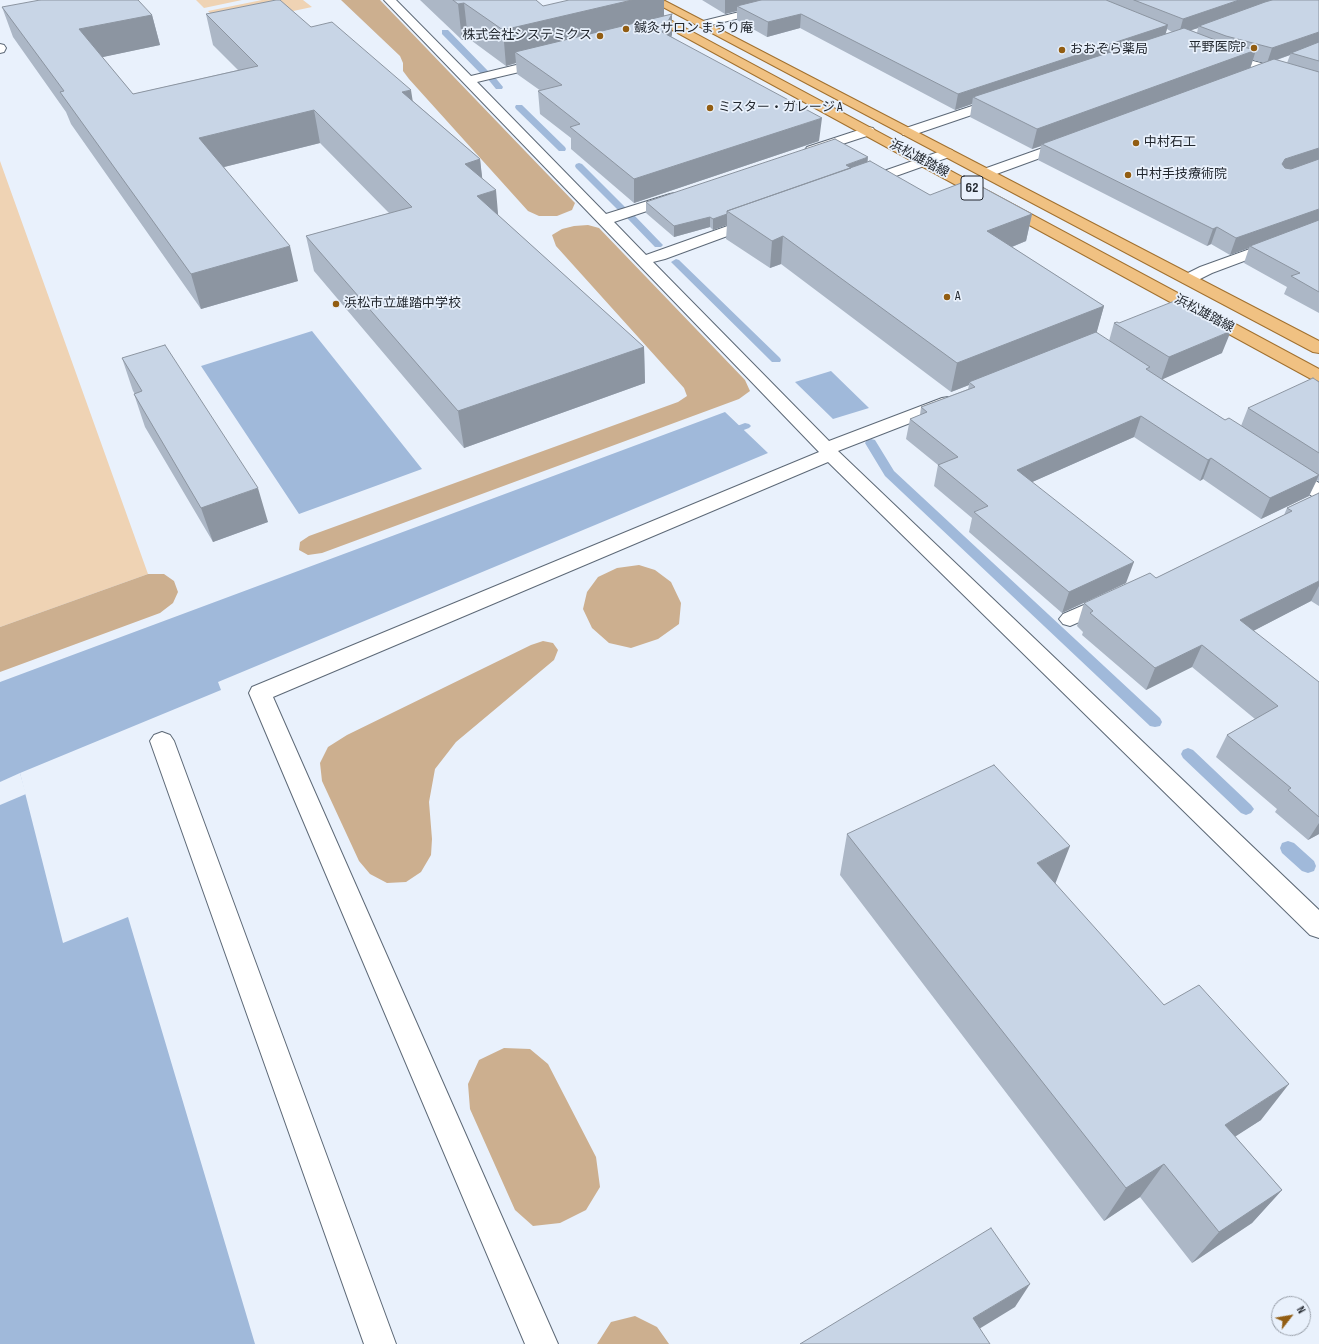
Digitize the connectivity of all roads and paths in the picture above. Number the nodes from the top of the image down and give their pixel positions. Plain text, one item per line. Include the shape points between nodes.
1 (390, 0) edge
2 (625, 0) edge
3 (657, 0) edge
4 (802, 0) edge
5 (703, 24) junction
6 (679, 29) junction
7 (661, 34) edge
8 (1210, 53) edge
9 (554, 60) edge
10 (1290, 61) edge
11 (1268, 69) junction
12 (1246, 77) edge
13 (468, 81) junction
14 (1319, 84) edge
15 (1011, 97) edge
16 (868, 131) junction
17 (908, 132) junction
18 (1078, 139) edge
19 (947, 152) junction
20 (801, 154) edge
21 (923, 161) junction
22 (986, 173) junction
23 (850, 187) edge
24 (687, 192) edge
25 (769, 216) edge
26 (604, 220) junction
27 (1319, 228) edge
28 (643, 260) junction
29 (1188, 279) junction
30 (1187, 304) junction
31 (1167, 314) edge
32 (1319, 348) edge
33 (1319, 376) edge
34 (966, 394) edge
35 (828, 451) junction
36 (1272, 461) edge
37 (1319, 492) edge
38 (1120, 596) edge
39 (1070, 619) dead end
40 (162, 741) dead end
41 (1319, 927) edge
42 (380, 1344) edge
43 (542, 1344) edge

1 - 13 street
2 - 6 main road, 浜松雄踏線 / 62
3 - 5 main road, 浜松雄踏線 / 62
4 - 5 street
5 - 17 main road, 浜松雄踏線 / 62
6 - 7 street
6 - 16 main road, 浜松雄踏線 / 62
8 - 11 street
9 - 13 street
10 - 11 street
11 - 12 street
11 - 14 street
13 - 26 street
15 - 17 street
16 - 20 street
16 - 21 main road, 浜松雄踏線 / 62
17 - 19 main road, 浜松雄踏線 / 62
18 - 22 street
19 - 21 street
19 - 22 main road, 浜松雄踏線 / 62
21 - 23 street
21 - 30 main road, 浜松雄踏線 / 62
22 - 29 main road, 浜松雄踏線 / 62
24 - 26 street
25 - 28 street
26 - 28 street
27 - 29 street
28 - 35 street
29 - 32 main road, 浜松雄踏線 / 62
30 - 31 street
30 - 33 main road, 浜松雄踏線 / 62
34 - 35 street
35 - 41 street
35 - 43 street via 260,693
36 - 37 street
38 - 39 street
40 - 42 street

